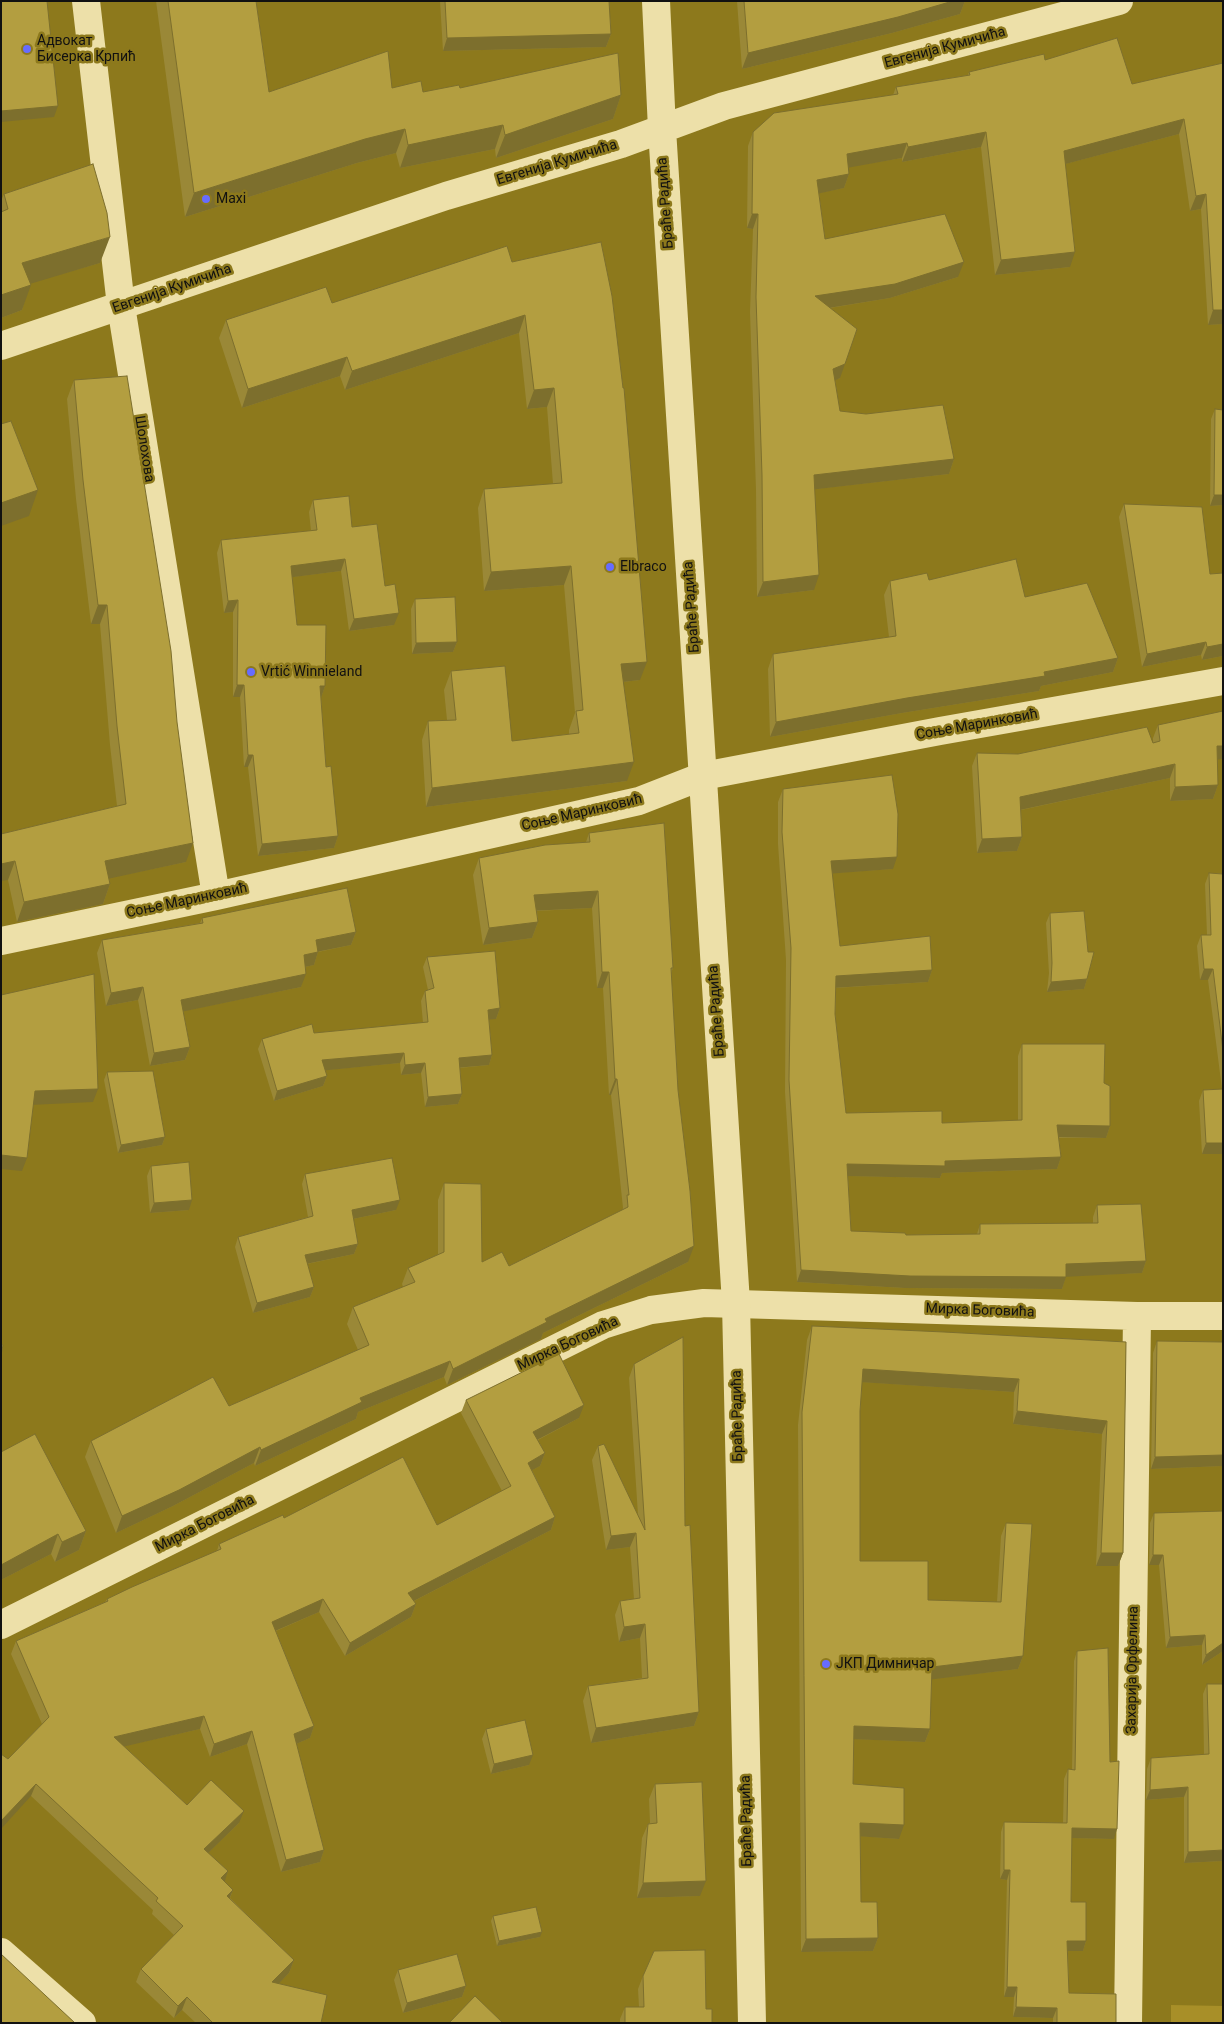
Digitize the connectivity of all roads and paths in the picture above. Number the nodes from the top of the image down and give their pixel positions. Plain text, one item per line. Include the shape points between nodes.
1 (86, 1) edge
2 (656, 1) edge
3 (1119, 1) edge
4 (662, 129) junction
5 (121, 306) junction
6 (1, 346) edge
7 (1223, 681) edge
8 (703, 776) junction
9 (216, 896) junction
10 (1, 941) edge
11 (736, 1303) junction
12 (1137, 1316) junction
13 (1223, 1316) edge
14 (1, 1625) edge
15 (1, 1952) edge
16 (82, 2023) edge
17 (752, 2023) edge
18 (1128, 2023) edge

1 - 5 street, Шолохова
2 - 4 street, Браће Радића
3 - 4 street, Евгенија Кумичића via 724,106
4 - 5 street, Евгенија Кумичића via 446,196
4 - 8 street, Браће Радића
5 - 6 street, Евгенија Кумичића
5 - 9 street, Шолохова
7 - 8 street, Соње Маринковић
8 - 9 street, Соње Маринковић via 639,801
8 - 11 street, Браће Радића
9 - 10 street, Соње Маринковић
11 - 12 street, Мирка Боговића
11 - 14 street, Мирка Боговића via 704,1303 651,1310 602,1325
11 - 17 street, Браће Радића
12 - 13 street, Мирка Боговића
12 - 18 street, Захарија Орфелина
15 - 16 street

